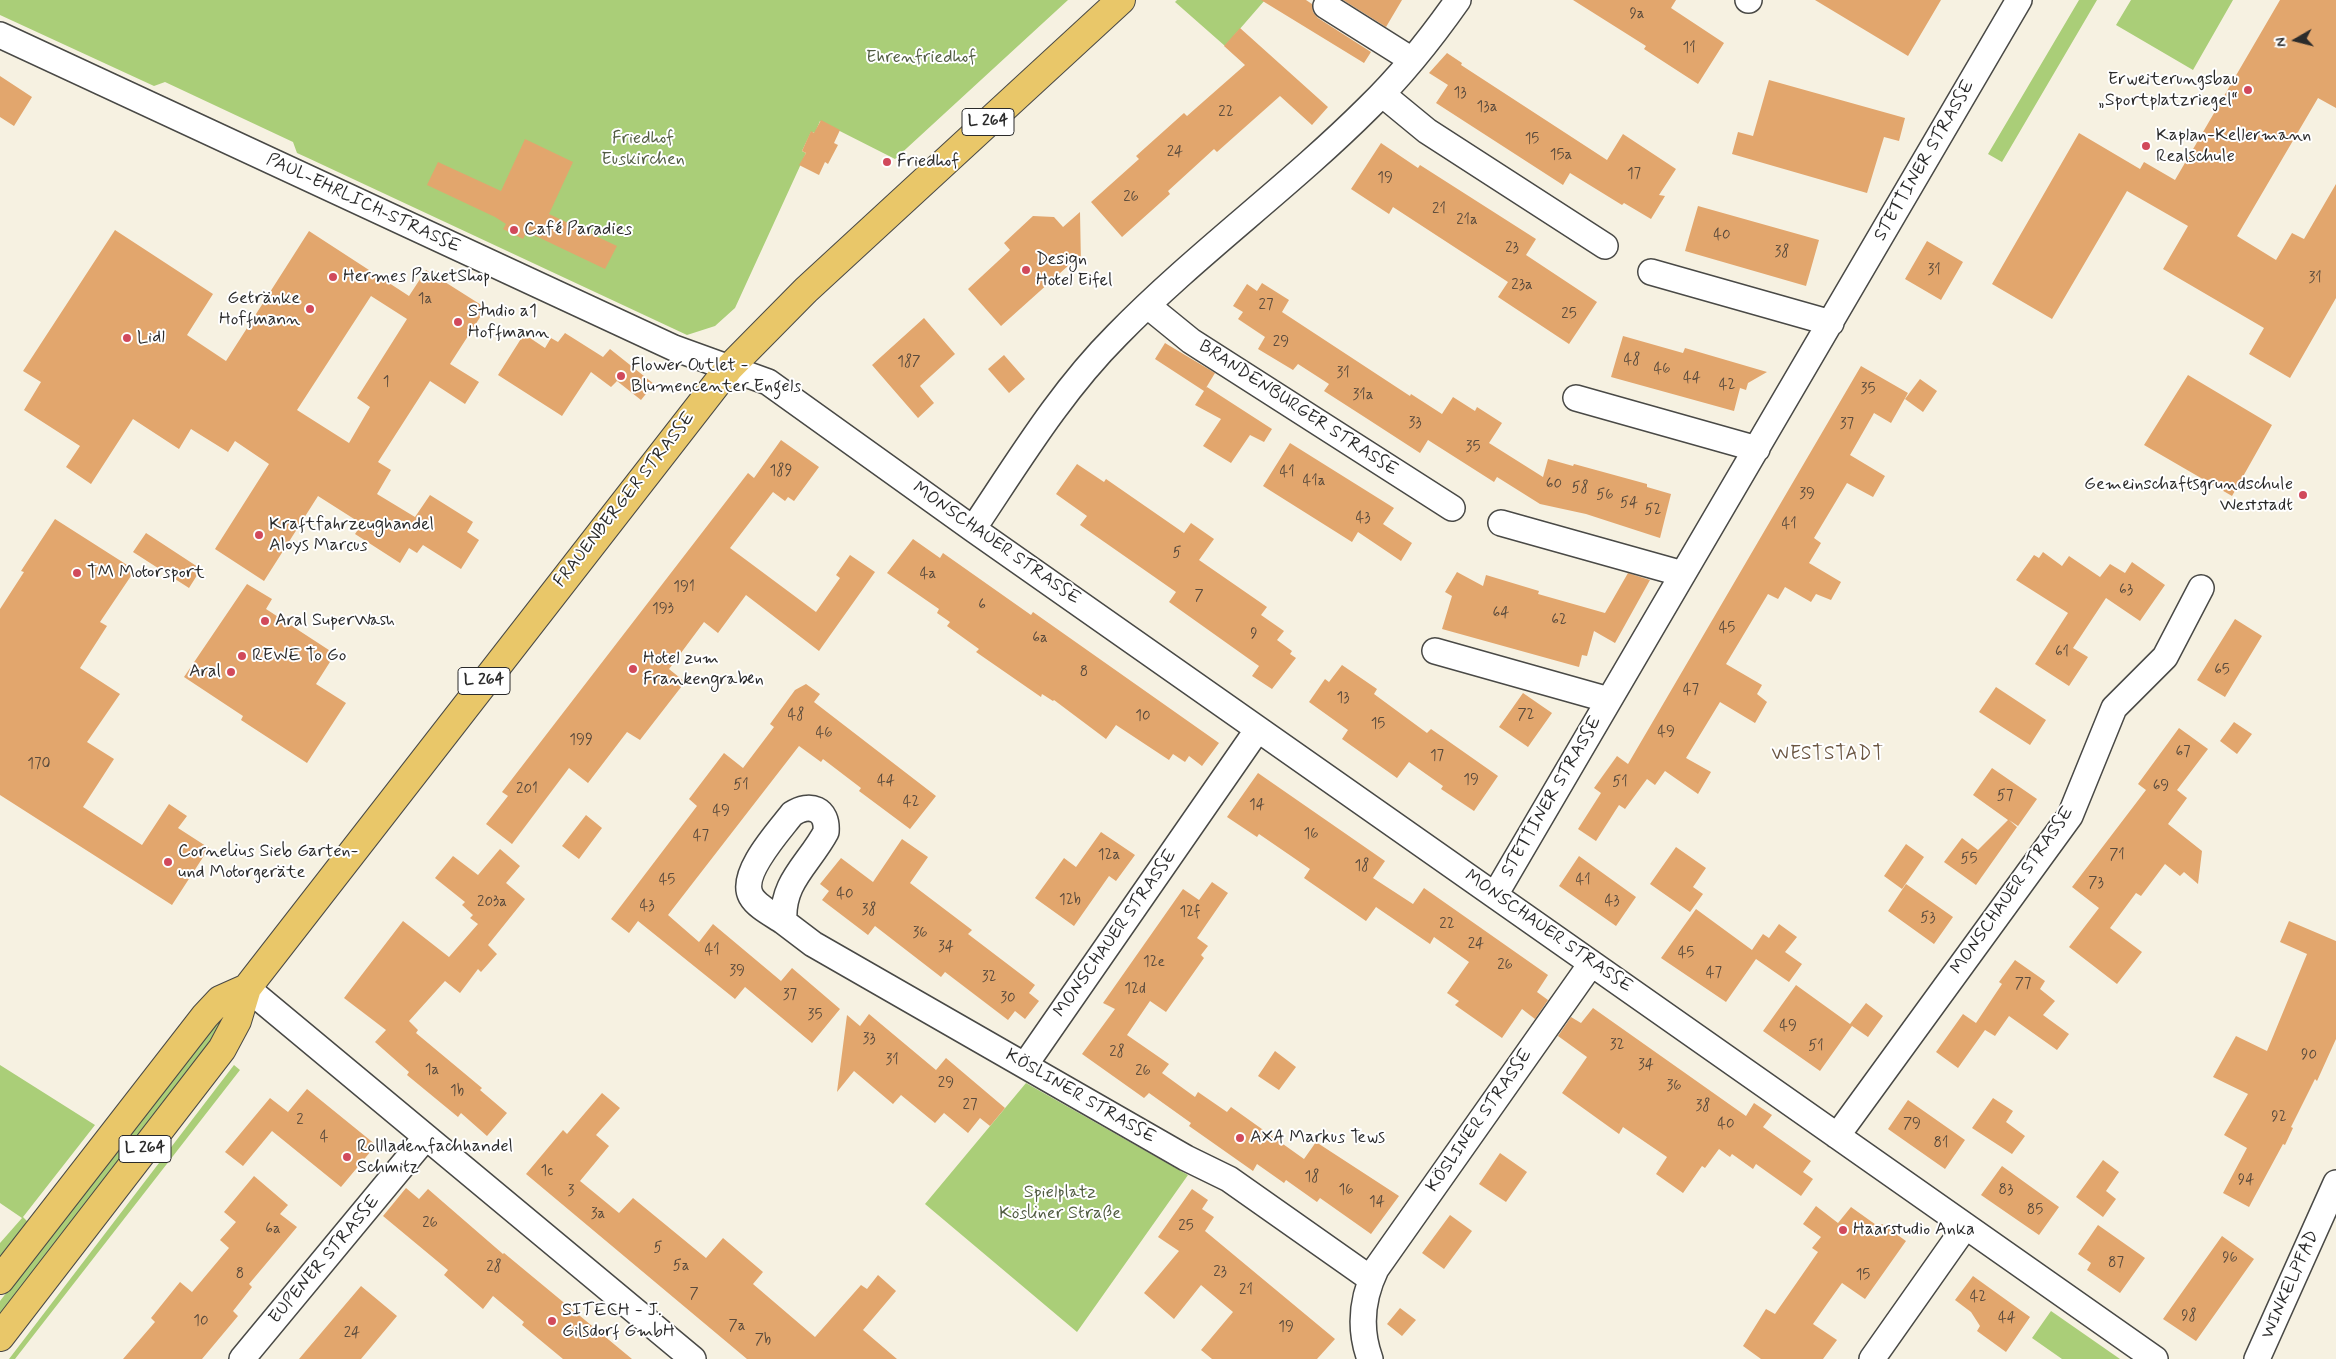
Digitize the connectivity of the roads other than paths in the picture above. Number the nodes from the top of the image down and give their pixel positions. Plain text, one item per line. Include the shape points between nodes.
1 (1121, 0) edge
2 (1458, 0) edge
3 (2019, 0) edge
4 (1326, 6) dead end
5 (0, 36) edge
6 (1412, 60) junction
7 (1382, 94) junction
8 (1605, 246) dead end
9 (1651, 272) dead end
10 (1148, 306) junction
11 (1831, 323) junction
12 (729, 368) junction
13 (1576, 398) dead end
14 (1757, 449) junction
15 (1452, 508) dead end
16 (1501, 523) dead end
17 (973, 529) junction
18 (1683, 574) junction
19 (2201, 588) dead end
20 (1435, 651) dead end
21 (1609, 700) junction
22 (1258, 729) junction
23 (1495, 894) junction
24 (784, 922) dead end
25 (1591, 964) junction
26 (247, 988) junction
27 (1025, 1065) junction
28 (1837, 1136) junction
29 (426, 1137) junction
30 (2336, 1183) edge
31 (1965, 1227) junction
32 (1371, 1279) junction
33 (0, 1280) edge
34 (0, 1337) edge
35 (242, 1359) edge
36 (693, 1359) edge
37 (1370, 1359) edge
38 (1872, 1359) edge
39 (2155, 1359) edge
40 (2257, 1359) edge

1 - 12 main road, FRAUENBERGER STRASSE / L 264 via 813,283
2 - 6 street
3 - 11 street, STETTINER STRASSE
4 - 6 street
5 - 12 street, PAUL-EHRLICH-STRASSE via 674,348
6 - 7 street
7 - 8 street via 1428,131
7 - 10 street via 1342,134
9 - 11 street
10 - 15 street, BRANDENBURGER STRASSE via 1191,341
10 - 17 street via 1117,334 1073,384
11 - 14 street, STETTINER STRASSE
12 - 17 street, MONSCHAUER STRASSE via 768,382
12 - 26 main road, FRAUENBERGER STRASSE / L 264
13 - 14 street
14 - 18 street, STETTINER STRASSE
16 - 18 street
17 - 22 street, MONSCHAUER STRASSE
18 - 21 street, STETTINER STRASSE
19 - 28 street, MONSCHAUER STRASSE via 2165,657 2114,708 2070,816
20 - 21 street, STETTINER STRASSE
21 - 23 street, STETTINER STRASSE
22 - 23 street, MONSCHAUER STRASSE
22 - 27 street, MONSCHAUER STRASSE
23 - 25 street, MONSCHAUER STRASSE
24 - 27 street, KÖSLINER STRASSE via 813,944
25 - 28 street, MONSCHAUER STRASSE
25 - 32 street, KÖSLINER STRASSE
26 - 29 street
26 - 33 main road, FRAUENBERGER STRASSE / L 264 via 220,1000 205,1016
26 - 34 main road, FRAUENBERGER STRASSE / L 264 via 238,1021 222,1049
27 - 32 street, KÖSLINER STRASSE via 1186,1158 1229,1179
28 - 31 street, MONSCHAUER STRASSE
29 - 35 street, EUPENER STRASSE
29 - 36 street
30 - 40 street, WINKELPFAD
31 - 38 street
31 - 39 street, MONSCHAUER STRASSE
32 - 37 street, KÖSLINER STRASSE via 1363,1311 1363,1332

